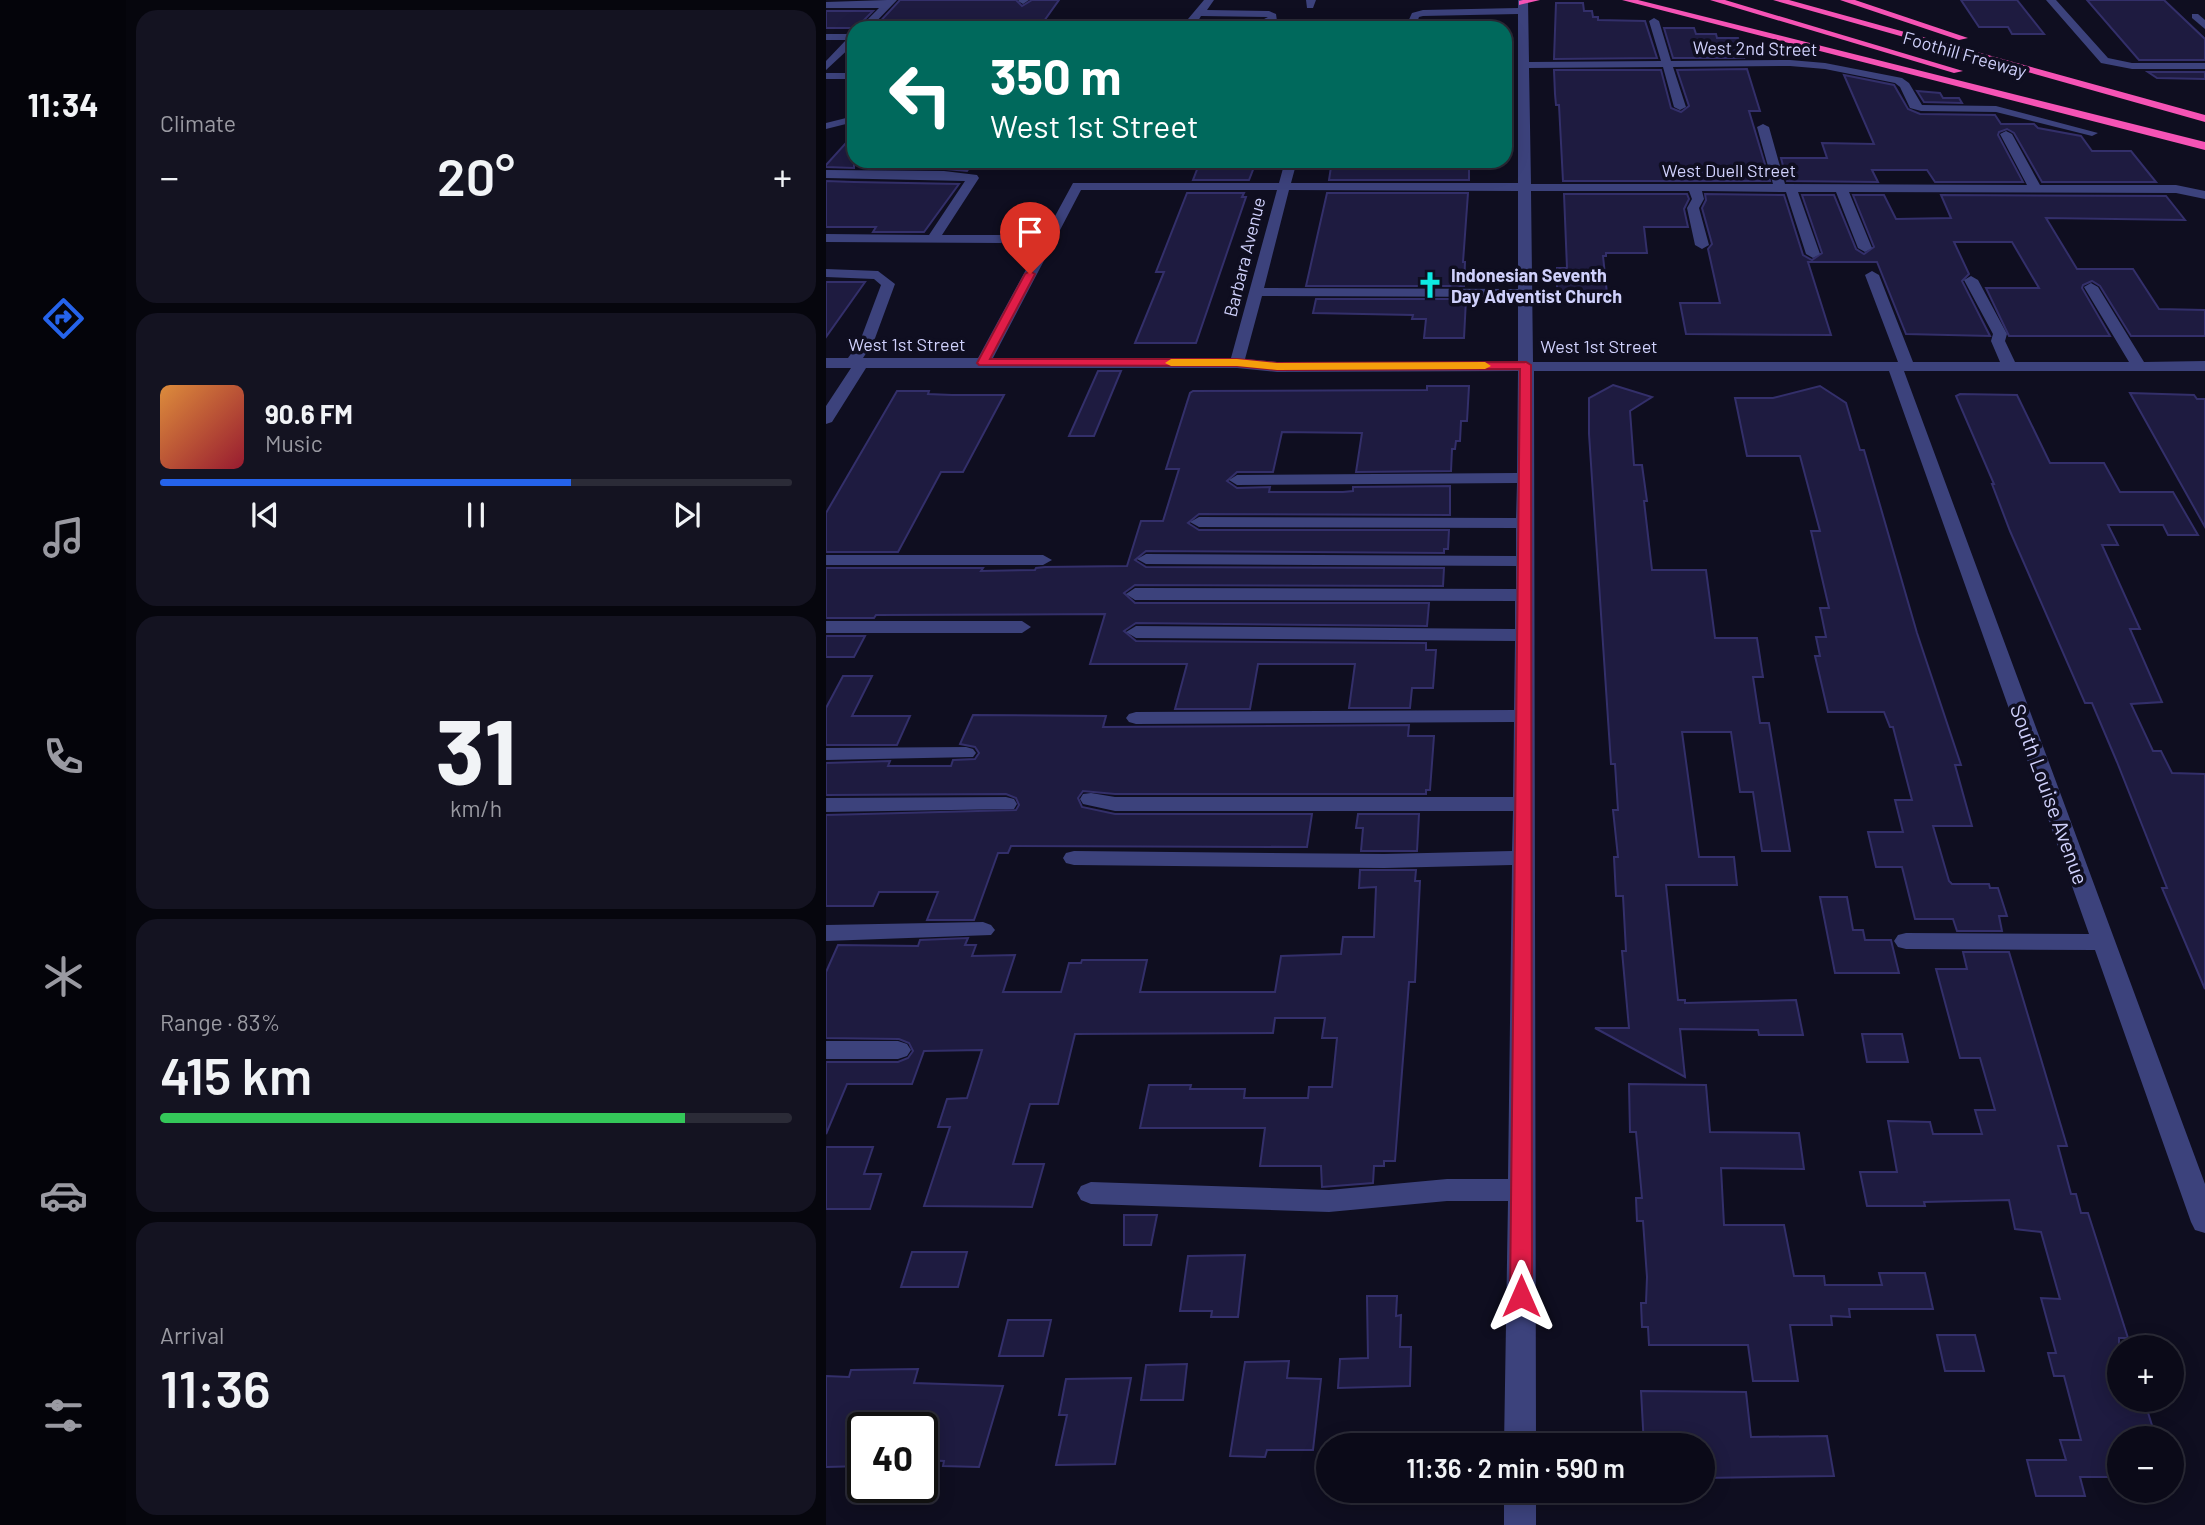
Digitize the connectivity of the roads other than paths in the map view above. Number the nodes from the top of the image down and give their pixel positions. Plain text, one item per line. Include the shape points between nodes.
1 (1627, 0) edge
2 (1715, 0) edge
3 (1778, 0) edge
4 (1845, 0) edge
5 (2051, 0) edge
6 (1525, 3) edge
7 (826, 5) edge
8 (886, 6) edge
9 (1204, 6) edge
10 (826, 12) edge
11 (2195, 16) dead end
12 (871, 21) edge
13 (1193, 21) edge
14 (1272, 21) edge
15 (1412, 21) edge
16 (1654, 21) dead end
17 (2205, 26) edge
18 (826, 37) edge
19 (847, 38) edge
20 (1970, 40) dead end
21 (1982, 44) dead end
22 (847, 45) edge
23 (826, 51) edge
24 (841, 51) junction
25 (1524, 65) junction
26 (1669, 65) junction
27 (2205, 66) edge
28 (826, 67) edge
29 (2023, 68) junction
30 (826, 76) edge
31 (847, 76) edge
32 (2060, 101) junction
33 (2083, 102) dead end
34 (1680, 107) dead end
35 (2180, 112) junction
36 (2205, 119) edge
37 (847, 121) edge
38 (2174, 125) dead end
39 (826, 127) edge
40 (1763, 127) dead end
41 (2205, 131) edge
42 (2092, 133) dead end
43 (2006, 134) dead end
44 (2205, 144) edge
45 (1288, 168) edge
46 (826, 174) edge
47 (1282, 186) junction
48 (1523, 187) junction
49 (1695, 187) junction
50 (1786, 188) junction
51 (1841, 188) junction
52 (2035, 188) junction
53 (2205, 195) edge
54 (933, 238) junction
55 (826, 239) edge
56 (1001, 239) dead end
57 (1702, 245) dead end
58 (1865, 248) dead end
59 (1813, 254) dead end
60 (826, 273) edge
61 (1872, 275) dead end
62 (1971, 280) dead end
63 (2091, 287) dead end
64 (1255, 292) junction
65 (1525, 293) junction
66 (826, 363) edge
67 (857, 363) junction
68 (983, 363) junction
69 (1237, 363) junction
70 (1526, 365) junction
71 (1901, 366) junction
72 (2010, 366) junction
73 (2139, 366) junction
74 (2205, 366) edge
75 (826, 419) edge
76 (1525, 478) junction
77 (1237, 480) dead end
78 (1199, 522) dead end
79 (1525, 523) junction
80 (1043, 559) dead end
81 (1146, 559) dead end
82 (826, 560) edge
83 (1525, 561) junction
84 (1135, 594) dead end
85 (1525, 595) junction
86 (826, 627) edge
87 (1022, 627) dead end
88 (1136, 632) dead end
89 (1524, 635) junction
90 (1524, 716) junction
91 (1136, 718) dead end
92 (966, 753) dead end
93 (826, 754) edge
94 (1091, 799) dead end
95 (1006, 804) dead end
96 (1524, 804) junction
97 (826, 805) edge
98 (1074, 858) dead end
99 (1523, 859) junction
100 (983, 930) dead end
101 (826, 933) edge
102 (1906, 940) dead end
103 (2104, 942) junction
104 (826, 1050) edge
105 (898, 1051) dead end
106 (1521, 1190) junction
107 (1091, 1194) dead end
108 (2205, 1222) edge
109 (1520, 1433) edge
110 (1520, 1503) edge
111 (1520, 1525) edge

1 - 44 highway
2 - 32 highway, Foothill Freeway
3 - 29 highway, Foothill Freeway
4 - 20 highway
5 - 27 street via 2105,61
6 - 15 street via 1423,13
6 - 25 street via 1518,32
7 - 8 street
8 - 10 street
8 - 12 street
9 - 13 street
9 - 14 street via 1273,16
11 - 17 street
16 - 26 street
18 - 19 street
21 - 35 highway via 2137,93
22 - 24 street
23 - 24 street
24 - 28 street
25 - 26 street, West 2nd Street
25 - 48 street
26 - 34 street
26 - 42 street, West 2nd Street via 1825,66 1898,80 1920,108 1996,109
29 - 35 highway, Foothill Freeway
29 - 41 highway via 2034,80
30 - 31 street
32 - 33 highway
32 - 44 highway, Foothill Freeway
35 - 36 highway, Foothill Freeway
37 - 39 street
38 - 41 highway
40 - 50 street
43 - 52 street
45 - 47 street, Barbara Avenue
46 - 54 street via 973,178
47 - 48 street, West Duell Street
47 - 64 street, Barbara Avenue
47 - 68 street, West Duell Street via 1077,186
48 - 49 street, West Duell Street
48 - 65 street
49 - 50 street, West Duell Street
49 - 57 street via 1698,199 1693,208
50 - 51 street, West Duell Street
50 - 59 street
51 - 52 street, West Duell Street
51 - 58 street
52 - 53 street, West Duell Street via 2176,189
54 - 55 street
54 - 56 street
60 - 67 street via 878,275 888,284
61 - 71 street, South Louise Avenue
62 - 72 street via 2000,334 1998,341
63 - 73 street
64 - 65 street
64 - 69 street, Barbara Avenue
65 - 70 street
66 - 67 street, West 1st Street
67 - 68 street, West 1st Street
67 - 75 street
68 - 69 street, West 1st Street
69 - 70 street, West 1st Street via 1277,367
70 - 71 street, West 1st Street
70 - 76 street
71 - 72 street, West 1st Street
71 - 103 street, South Louise Avenue
72 - 73 street, West 1st Street
73 - 74 street, West 1st Street
76 - 77 street
76 - 79 street
78 - 79 street
79 - 83 street
80 - 82 street
81 - 83 street
83 - 85 street
84 - 85 street
85 - 89 street
86 - 87 street
88 - 89 street
89 - 90 street
90 - 91 street
90 - 96 street
92 - 93 street
94 - 96 street via 1129,804
95 - 97 street
96 - 99 street
98 - 99 street
99 - 106 street
100 - 101 street
102 - 103 street
103 - 108 street, South Louise Avenue
104 - 105 street
106 - 107 street via 1447,1190 1329,1201
106 - 109 street
110 - 111 street

